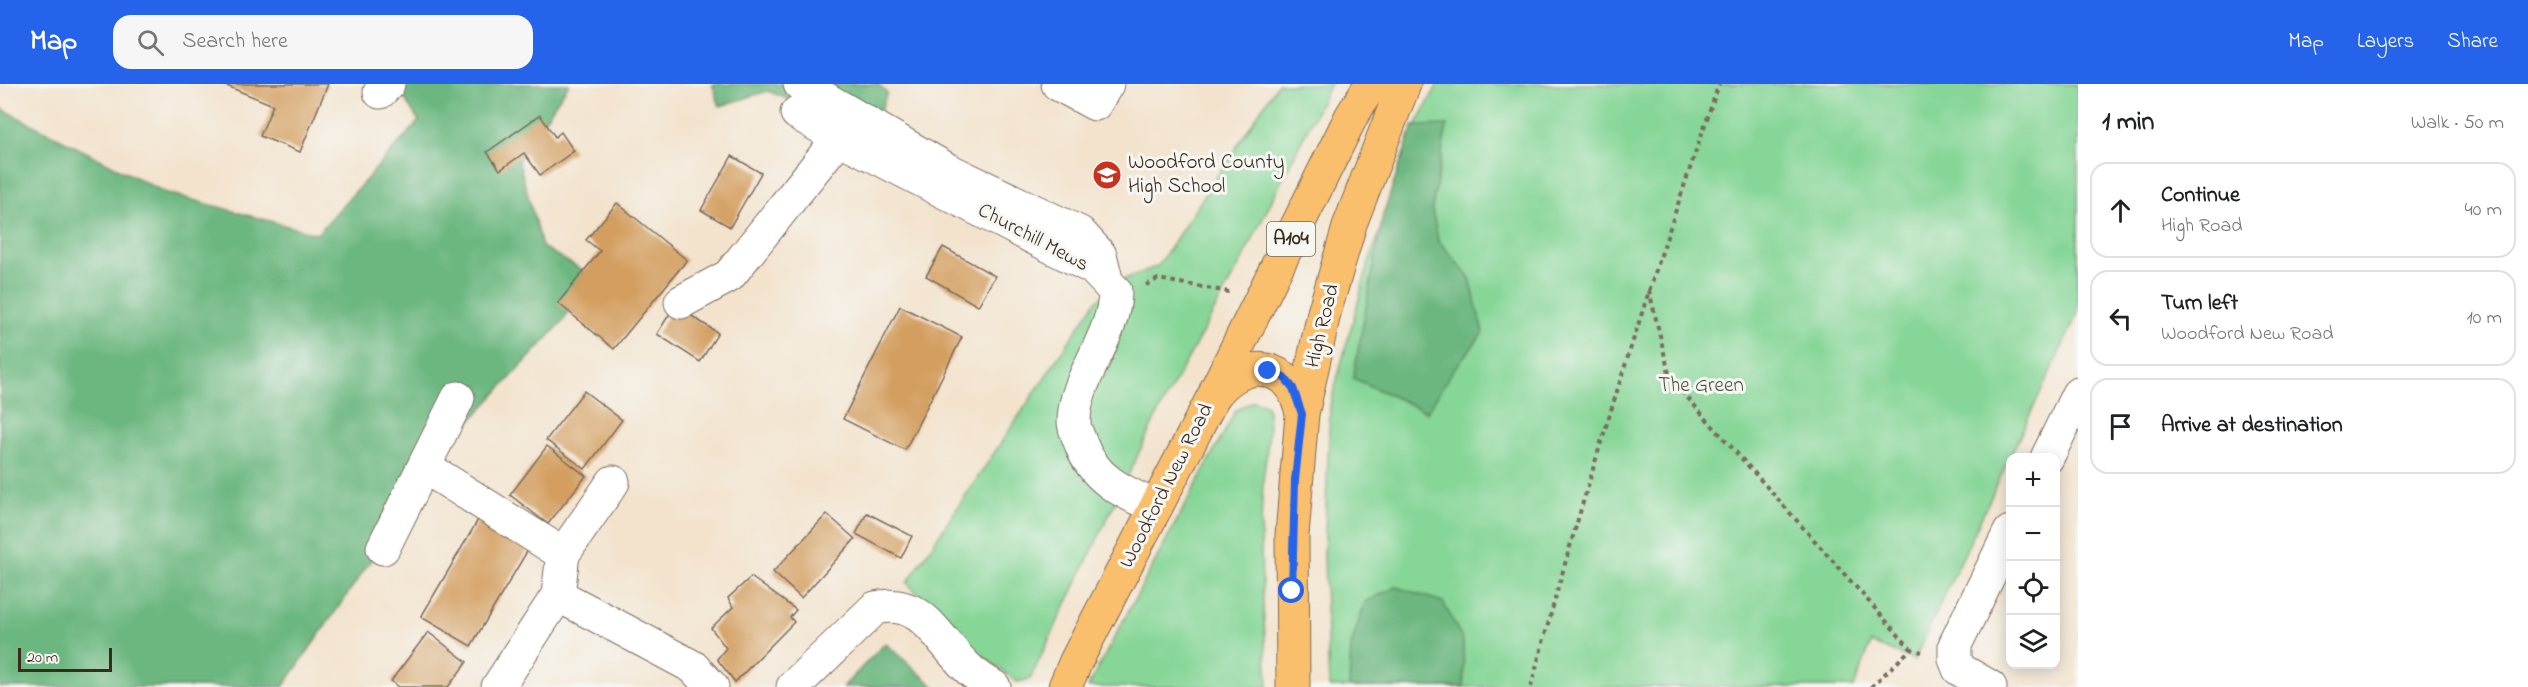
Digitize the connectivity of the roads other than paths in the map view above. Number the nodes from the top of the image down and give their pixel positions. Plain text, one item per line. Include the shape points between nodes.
1 (1058, 84) edge
2 (1107, 84) edge
3 (1371, 84) edge
4 (1404, 84) edge
5 (799, 98) edge
6 (839, 138) junction
7 (1111, 290) junction
8 (681, 302) dead end
9 (2078, 394) edge
10 (1213, 397) junction
11 (458, 398) dead end
12 (1302, 414) junction
13 (2049, 453) edge
14 (425, 466) junction
15 (613, 482) dead end
16 (1156, 507) junction
17 (2006, 540) edge
18 (383, 548) dead end
19 (563, 554) junction
20 (558, 595) junction
21 (498, 687) edge
22 (712, 687) edge
23 (793, 687) edge
24 (994, 687) edge
25 (1065, 687) edge
26 (1293, 687) edge
27 (1990, 687) edge

1 - 2 street via 1095,104
3 - 10 main road, A104
4 - 12 main road, High Road / A104 via 1350,224 1324,314
5 - 6 street, Churchill Mews
5 - 7 street via 1080,233 1100,255
6 - 7 street, Churchill Mews via 1093,268
6 - 8 street via 729,276
7 - 16 street via 1115,308 1079,396 1074,424 1088,463 1128,494
9 - 13 street
10 - 12 main road, Woodford New Road / A104 via 1222,383 1236,373 1268,371 1284,377 1293,388
10 - 16 main road, Woodford New Road / A104
11 - 14 street
12 - 26 main road, High Road via 1292,535
14 - 18 street
14 - 19 street
15 - 19 street
16 - 25 main road, Woodford New Road / A104
17 - 27 street via 1955,645 1959,669
19 - 20 street
20 - 21 street
20 - 22 street via 693,667
23 - 24 street via 875,609 892,604 925,618 970,670

